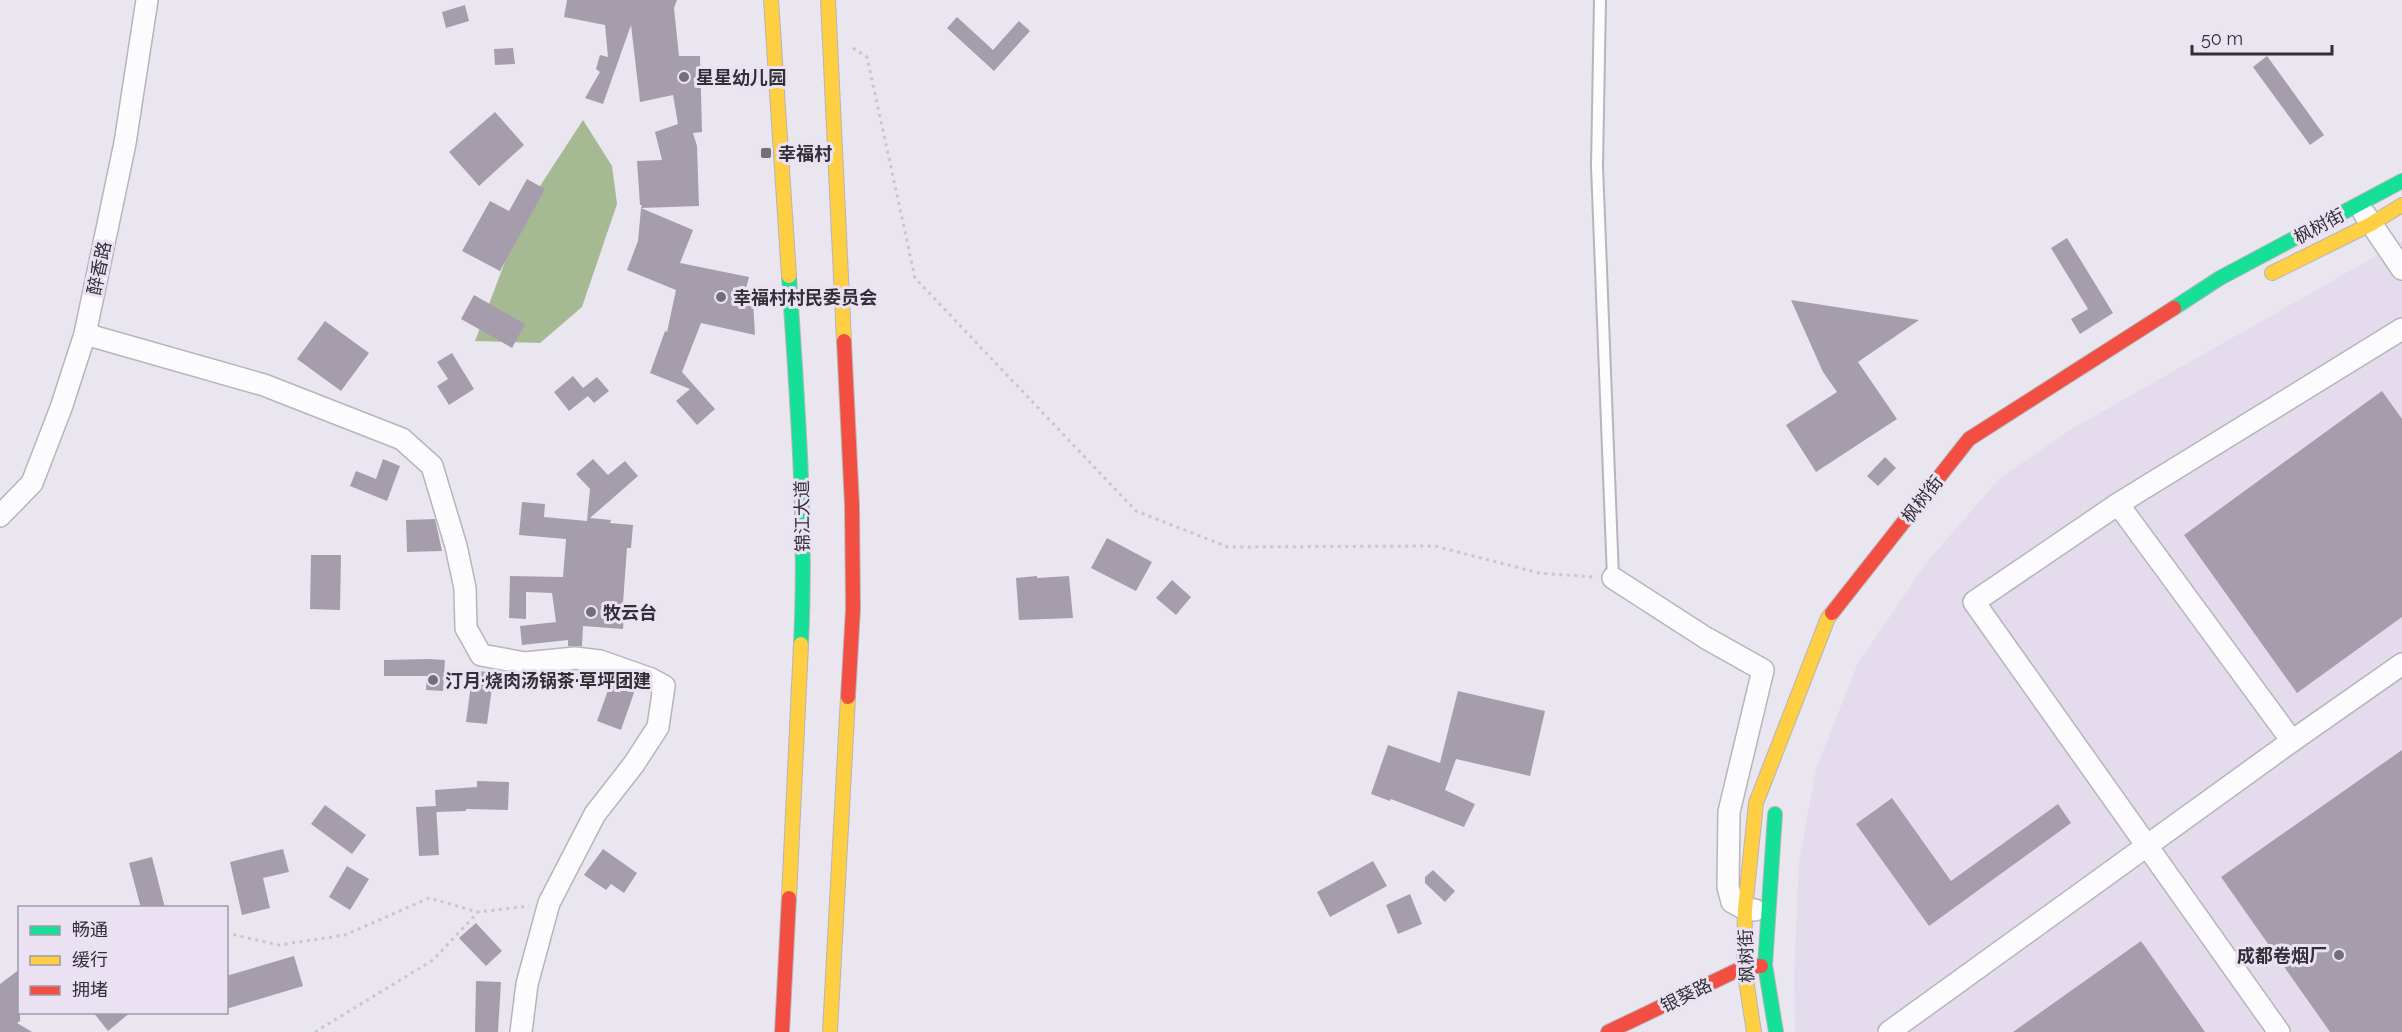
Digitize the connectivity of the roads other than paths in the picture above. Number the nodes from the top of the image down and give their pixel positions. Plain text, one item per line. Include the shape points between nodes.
1 (147, 0) edge
2 (771, 0) edge
3 (828, 0) edge
4 (1600, 0) edge
5 (2402, 181) edge
6 (2359, 205) junction
7 (2402, 205) edge
8 (2371, 224) junction
9 (2402, 269) edge
10 (2260, 280) dead end
11 (2402, 328) edge
12 (85, 334) junction
13 (2118, 504) junction
14 (0, 516) edge
15 (1613, 578) joint
16 (2402, 664) edge
17 (2292, 741) junction
18 (1779, 801) dead end
19 (2146, 846) junction
20 (1745, 909) junction
21 (1767, 912) junction
22 (1765, 965) junction
23 (1744, 967) junction
24 (521, 1032) edge
25 (782, 1032) edge
26 (830, 1032) edge
27 (1608, 1032) edge
28 (1754, 1032) edge
29 (1776, 1032) edge
30 (1889, 1032) edge
31 (2279, 1032) edge

1 - 12 street, 醉香路 via 125,143
2 - 25 main road, 锦江大道 via 800,449 804,582
3 - 26 main road via 853,609
4 - 15 lane via 1597,166
5 - 6 main road, 枫树街
6 - 8 street
6 - 20 main road, 枫树街 via 2220,278 1969,439 1828,618 1756,803
7 - 8 main road, 枫树街
8 - 9 street
8 - 10 main road, 枫树街
11 - 13 street
12 - 14 street, 醉香路 via 32,483
12 - 24 street via 264,385 402,439 432,466 465,588 466,628 481,655 525,663 575,658 600,661 664,686 657,727 595,814 549,903 527,984
13 - 17 street
13 - 19 street via 1974,602
15 - 20 street via 1763,670 1729,812 1728,887 1732,902
16 - 17 street
17 - 19 street
18 - 21 main road, 枫树街
19 - 30 street
19 - 31 street
20 - 21 street
20 - 23 main road, 枫树街
21 - 22 main road, 枫树街
22 - 23 main road, 银葵路
22 - 29 main road, 枫树街
23 - 27 main road, 银葵路
23 - 28 main road, 枫树街

